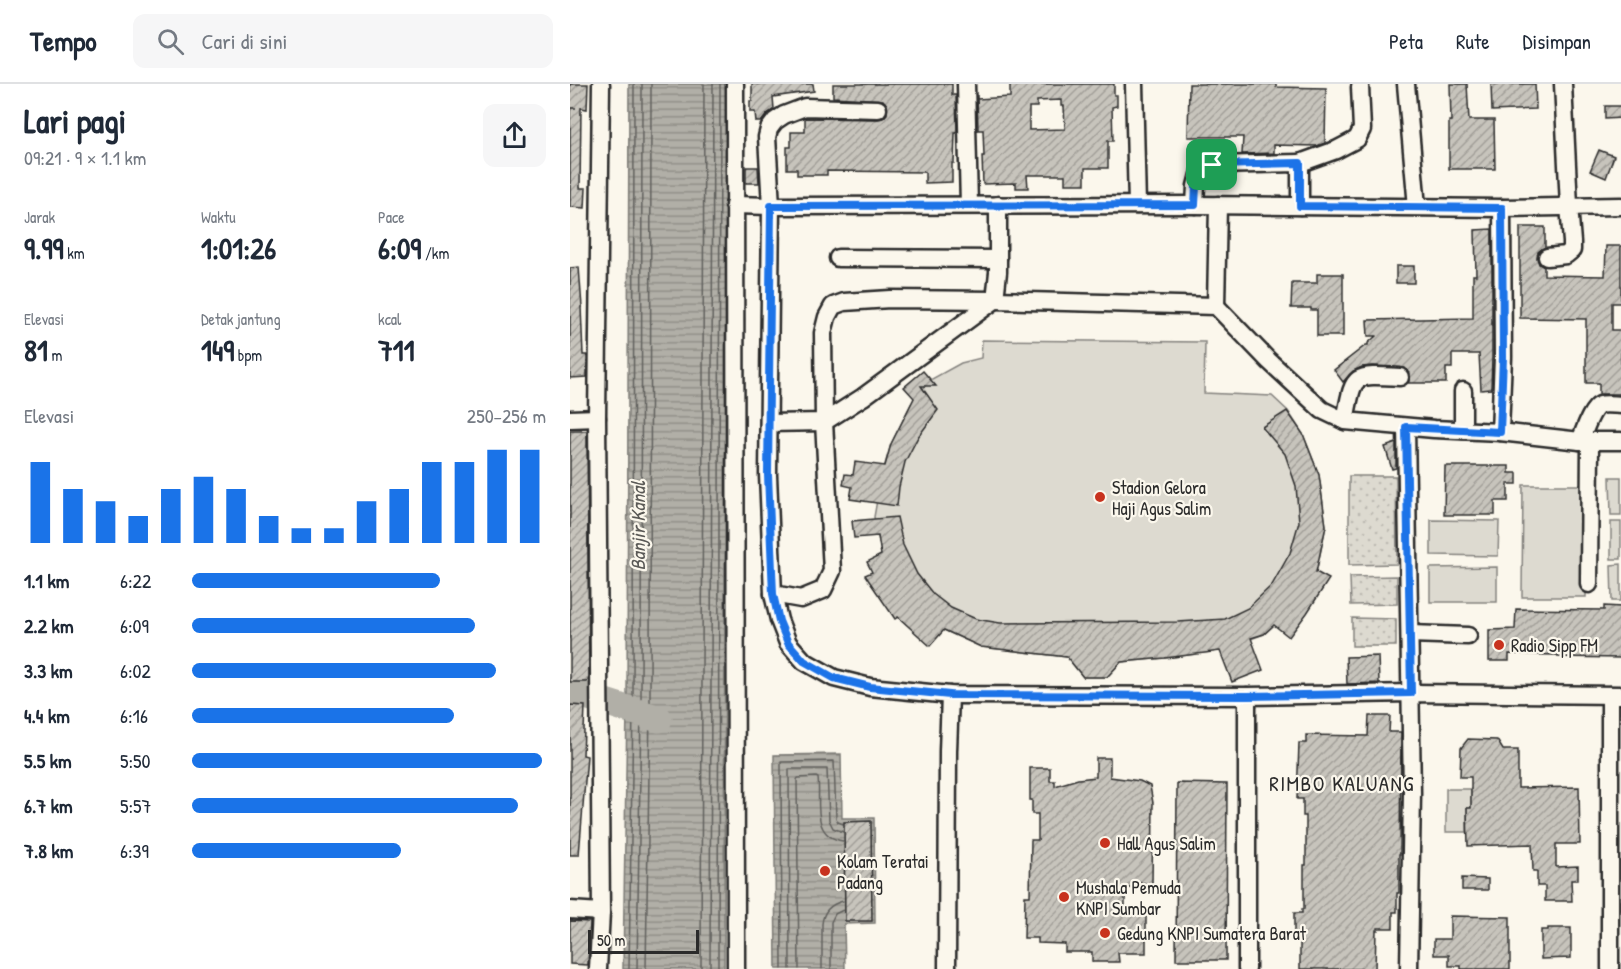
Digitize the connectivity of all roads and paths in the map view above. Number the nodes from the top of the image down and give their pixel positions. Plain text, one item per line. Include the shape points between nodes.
1 (601, 84) edge
2 (735, 84) edge
3 (966, 84) edge
4 (1134, 84) edge
5 (1406, 84) edge
6 (1563, 84) edge
7 (1360, 87) dead end
8 (878, 109) dead end
9 (1300, 163) junction
10 (734, 205) junction
11 (969, 205) junction
12 (1195, 205) junction
13 (771, 206) junction
14 (998, 206) junction
15 (1137, 206) junction
16 (1218, 206) junction
17 (1300, 206) junction
18 (1569, 206) junction
19 (1621, 206) edge
20 (1417, 207) junction
21 (1502, 208) junction
22 (1547, 257) dead end
23 (838, 258) dead end
24 (998, 259) junction
25 (995, 300) junction
26 (1216, 306) junction
27 (1400, 377) dead end
28 (1463, 391) dead end
29 (1621, 405) edge
30 (597, 418) junction
31 (570, 419) edge
32 (1345, 421) junction
33 (824, 422) junction
34 (769, 423) junction
35 (1406, 427) junction
36 (1463, 430) junction
37 (1500, 432) junction
38 (1585, 441) junction
39 (1621, 441) edge
40 (1588, 585) dead end
41 (773, 594) junction
42 (1410, 634) junction
43 (1468, 636) dead end
44 (1411, 693) junction
45 (950, 695) junction
46 (1616, 695) edge
47 (1247, 696) junction
48 (570, 910) edge
49 (601, 912) junction
50 (598, 969) edge
51 (736, 969) edge
52 (947, 969) edge
53 (1247, 969) edge
54 (1409, 969) edge
55 (1610, 969) edge

1 - 30 street
2 - 10 street
3 - 11 street
4 - 15 street
5 - 20 street
6 - 18 street
7 - 9 street via 1362,129 1357,139
8 - 13 street via 802,102 775,121 767,137
9 - 12 street via 1212,165 1200,171
9 - 17 street
10 - 13 street
10 - 51 street
11 - 13 street
11 - 14 street
12 - 15 street
12 - 16 street
13 - 34 street
14 - 15 street
14 - 24 street
16 - 17 street
16 - 26 street
17 - 20 street
18 - 19 street
18 - 21 street
18 - 22 street via 1572,250 1566,255
20 - 21 street
21 - 37 street
23 - 24 street
24 - 25 street
25 - 26 street
25 - 33 street
25 - 33 street via 890,299 833,306 824,333
26 - 32 street via 1322,410
27 - 32 street via 1369,375 1355,380
28 - 36 street
29 - 38 street via 1601,405 1596,409 1588,421
30 - 31 street
30 - 49 street
32 - 35 street
33 - 34 street
33 - 41 street via 832,572 823,590 801,598
34 - 41 street
35 - 36 street
35 - 42 street
36 - 37 street
37 - 38 street
38 - 39 street
38 - 40 street
41 - 45 street via 788,643 804,661 834,678 870,687
42 - 43 street
42 - 44 street
44 - 46 street
44 - 47 street
44 - 54 street
45 - 47 street
45 - 52 street
46 - 55 street
47 - 53 street
48 - 49 street
49 - 50 street

